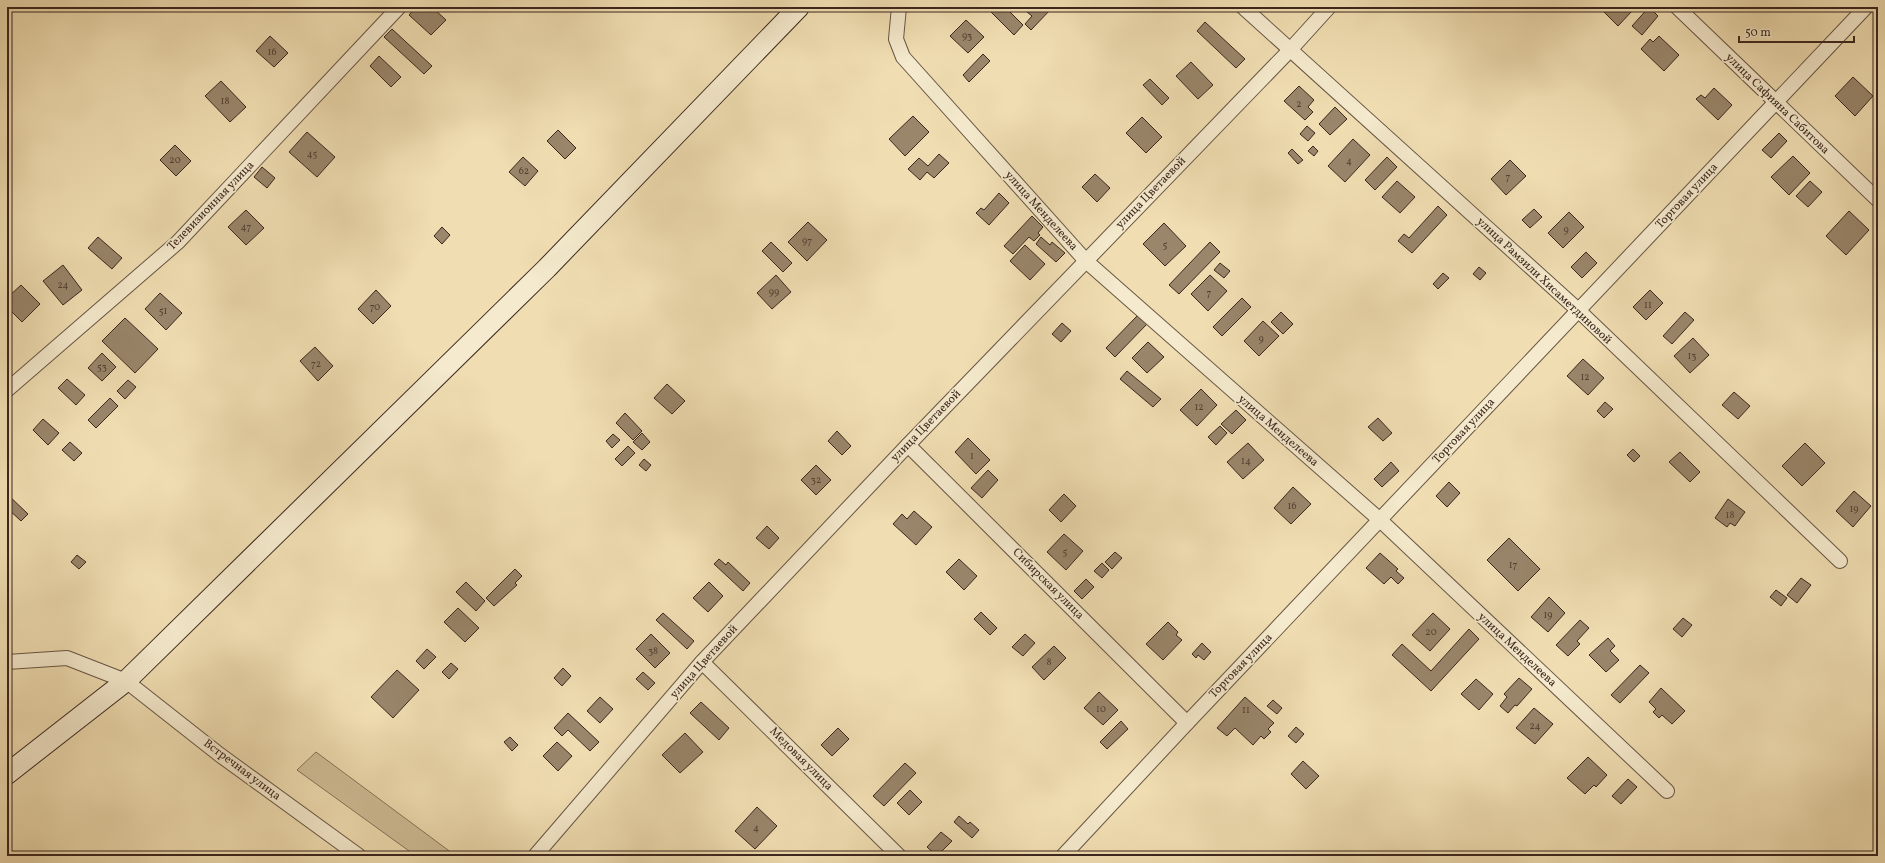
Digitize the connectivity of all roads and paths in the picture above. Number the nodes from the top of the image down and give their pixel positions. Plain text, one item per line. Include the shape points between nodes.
1 (399, 7) edge
2 (799, 7) edge
3 (899, 7) edge
4 (1243, 7) edge
5 (1329, 7) edge
6 (1677, 7) edge
7 (1866, 7) edge
8 (1290, 50) junction
9 (1775, 102) junction
10 (1878, 200) edge
11 (1086, 261) junction
12 (1578, 310) junction
13 (7, 390) edge
14 (908, 445) junction
15 (1380, 520) junction
16 (1840, 561) dead end
17 (7, 662) edge
18 (702, 662) junction
19 (126, 681) junction
20 (1187, 723) junction
21 (9, 769) edge
22 (1667, 791) dead end
23 (359, 856) edge
24 (535, 856) edge
25 (899, 856) edge
26 (1063, 856) edge

1 - 13 street, Телевизионная улица via 178,242
2 - 19 street via 547,268
3 - 11 street, улица Менделеева via 896,38 903,57
4 - 8 street, улица Рамзили Хисаметдиновой
5 - 8 street, улица Цветаевой
6 - 9 street, улица Сафияна Сабитова
7 - 9 street, Торговая улица
8 - 11 street, улица Цветаевой
8 - 12 street, улица Рамзили Хисаметдиновой
9 - 10 street, улица Сафияна Сабитова
9 - 12 street, Торговая улица
11 - 14 street, улица Цветаевой
11 - 15 street, улица Менделеева
12 - 15 street, Торговая улица
12 - 16 street, улица Рамзили Хисаметдиновой
14 - 18 street, улица Цветаевой
14 - 20 street, Сибирская улица
15 - 20 street, Торговая улица
15 - 22 street, улица Менделеева
17 - 19 street, Встречная улица via 67,658
18 - 24 street, улица Цветаевой
18 - 25 street, Медовая улица
19 - 21 street
19 - 23 street, Встречная улица via 220,755
20 - 26 street, Торговая улица

